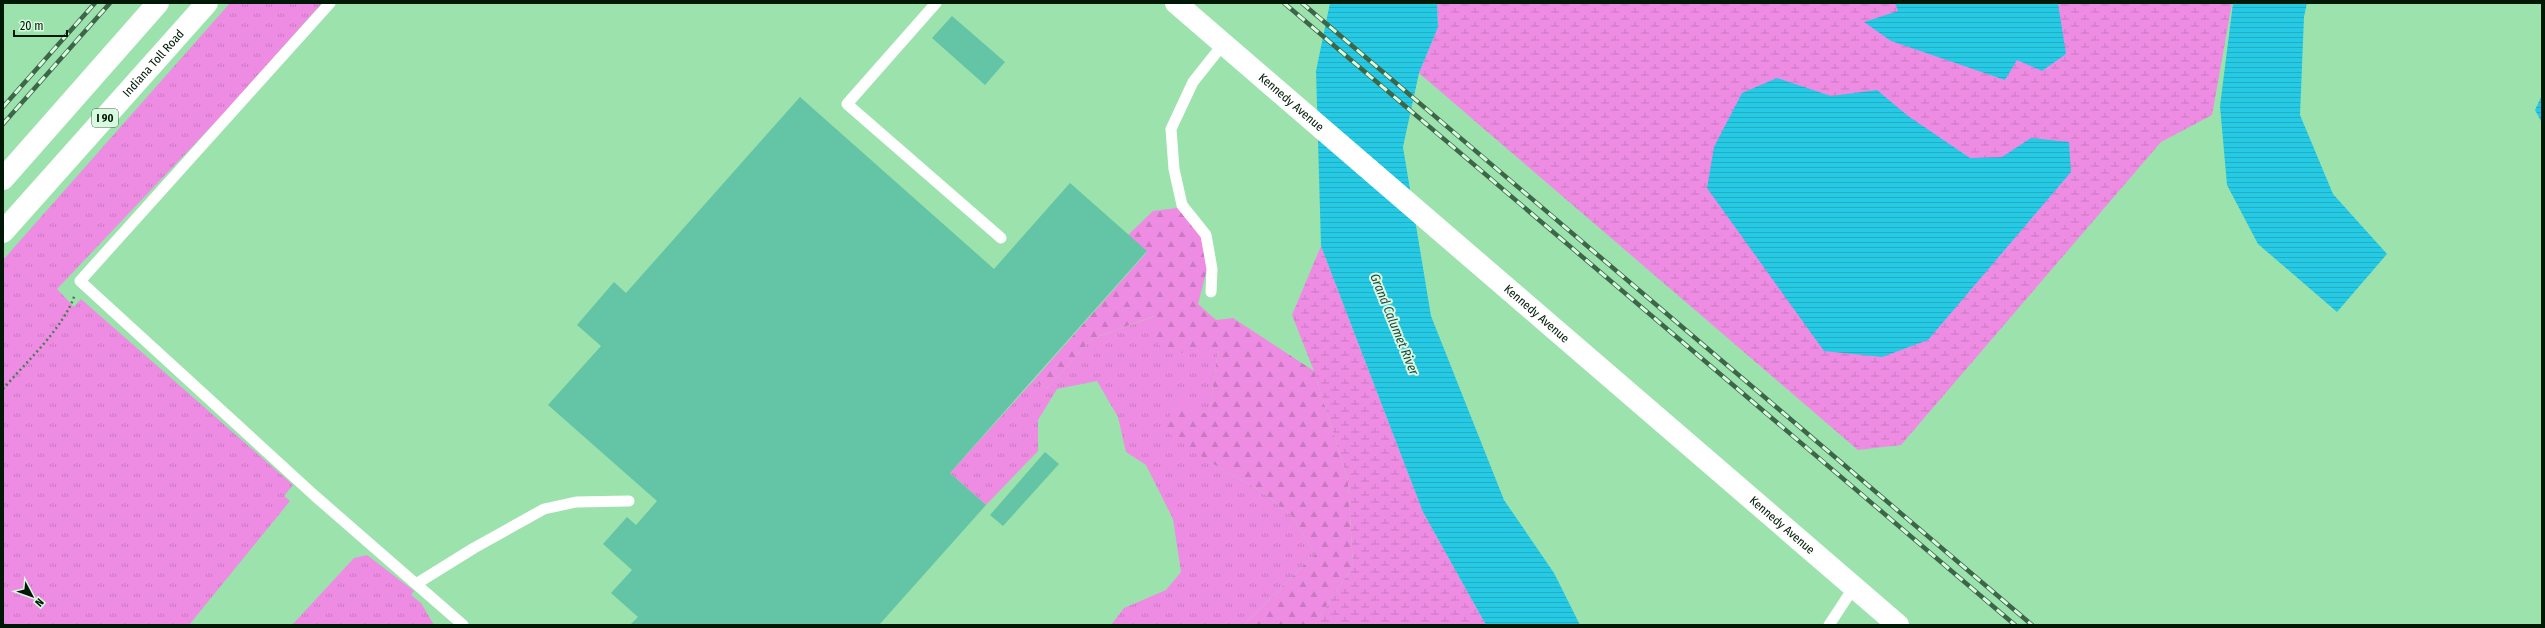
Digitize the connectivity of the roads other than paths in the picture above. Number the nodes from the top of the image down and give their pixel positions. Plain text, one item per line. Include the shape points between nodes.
1 (158, 3) edge
2 (207, 3) edge
3 (330, 3) edge
4 (936, 3) edge
5 (1176, 3) edge
6 (1224, 43) junction
7 (3, 178) edge
8 (3, 232) edge
9 (1001, 238) dead end
10 (1211, 292) dead end
11 (629, 502) dead end
12 (416, 584) junction
13 (1854, 587) junction
14 (463, 625) edge
15 (1829, 625) edge
16 (1898, 625) edge

1 - 7 main road
2 - 8 main road, Indiana Toll Road / I 90
3 - 12 lane via 80,281 315,496
4 - 9 lane via 847,104
5 - 6 main road, Kennedy Avenue
6 - 10 lane via 1193,82 1171,129 1174,169 1182,205 1206,235 1212,269
6 - 13 main road, Kennedy Avenue via 1296,108
11 - 12 lane via 576,502 544,509
12 - 14 lane
13 - 15 lane
13 - 16 main road, Kennedy Avenue

